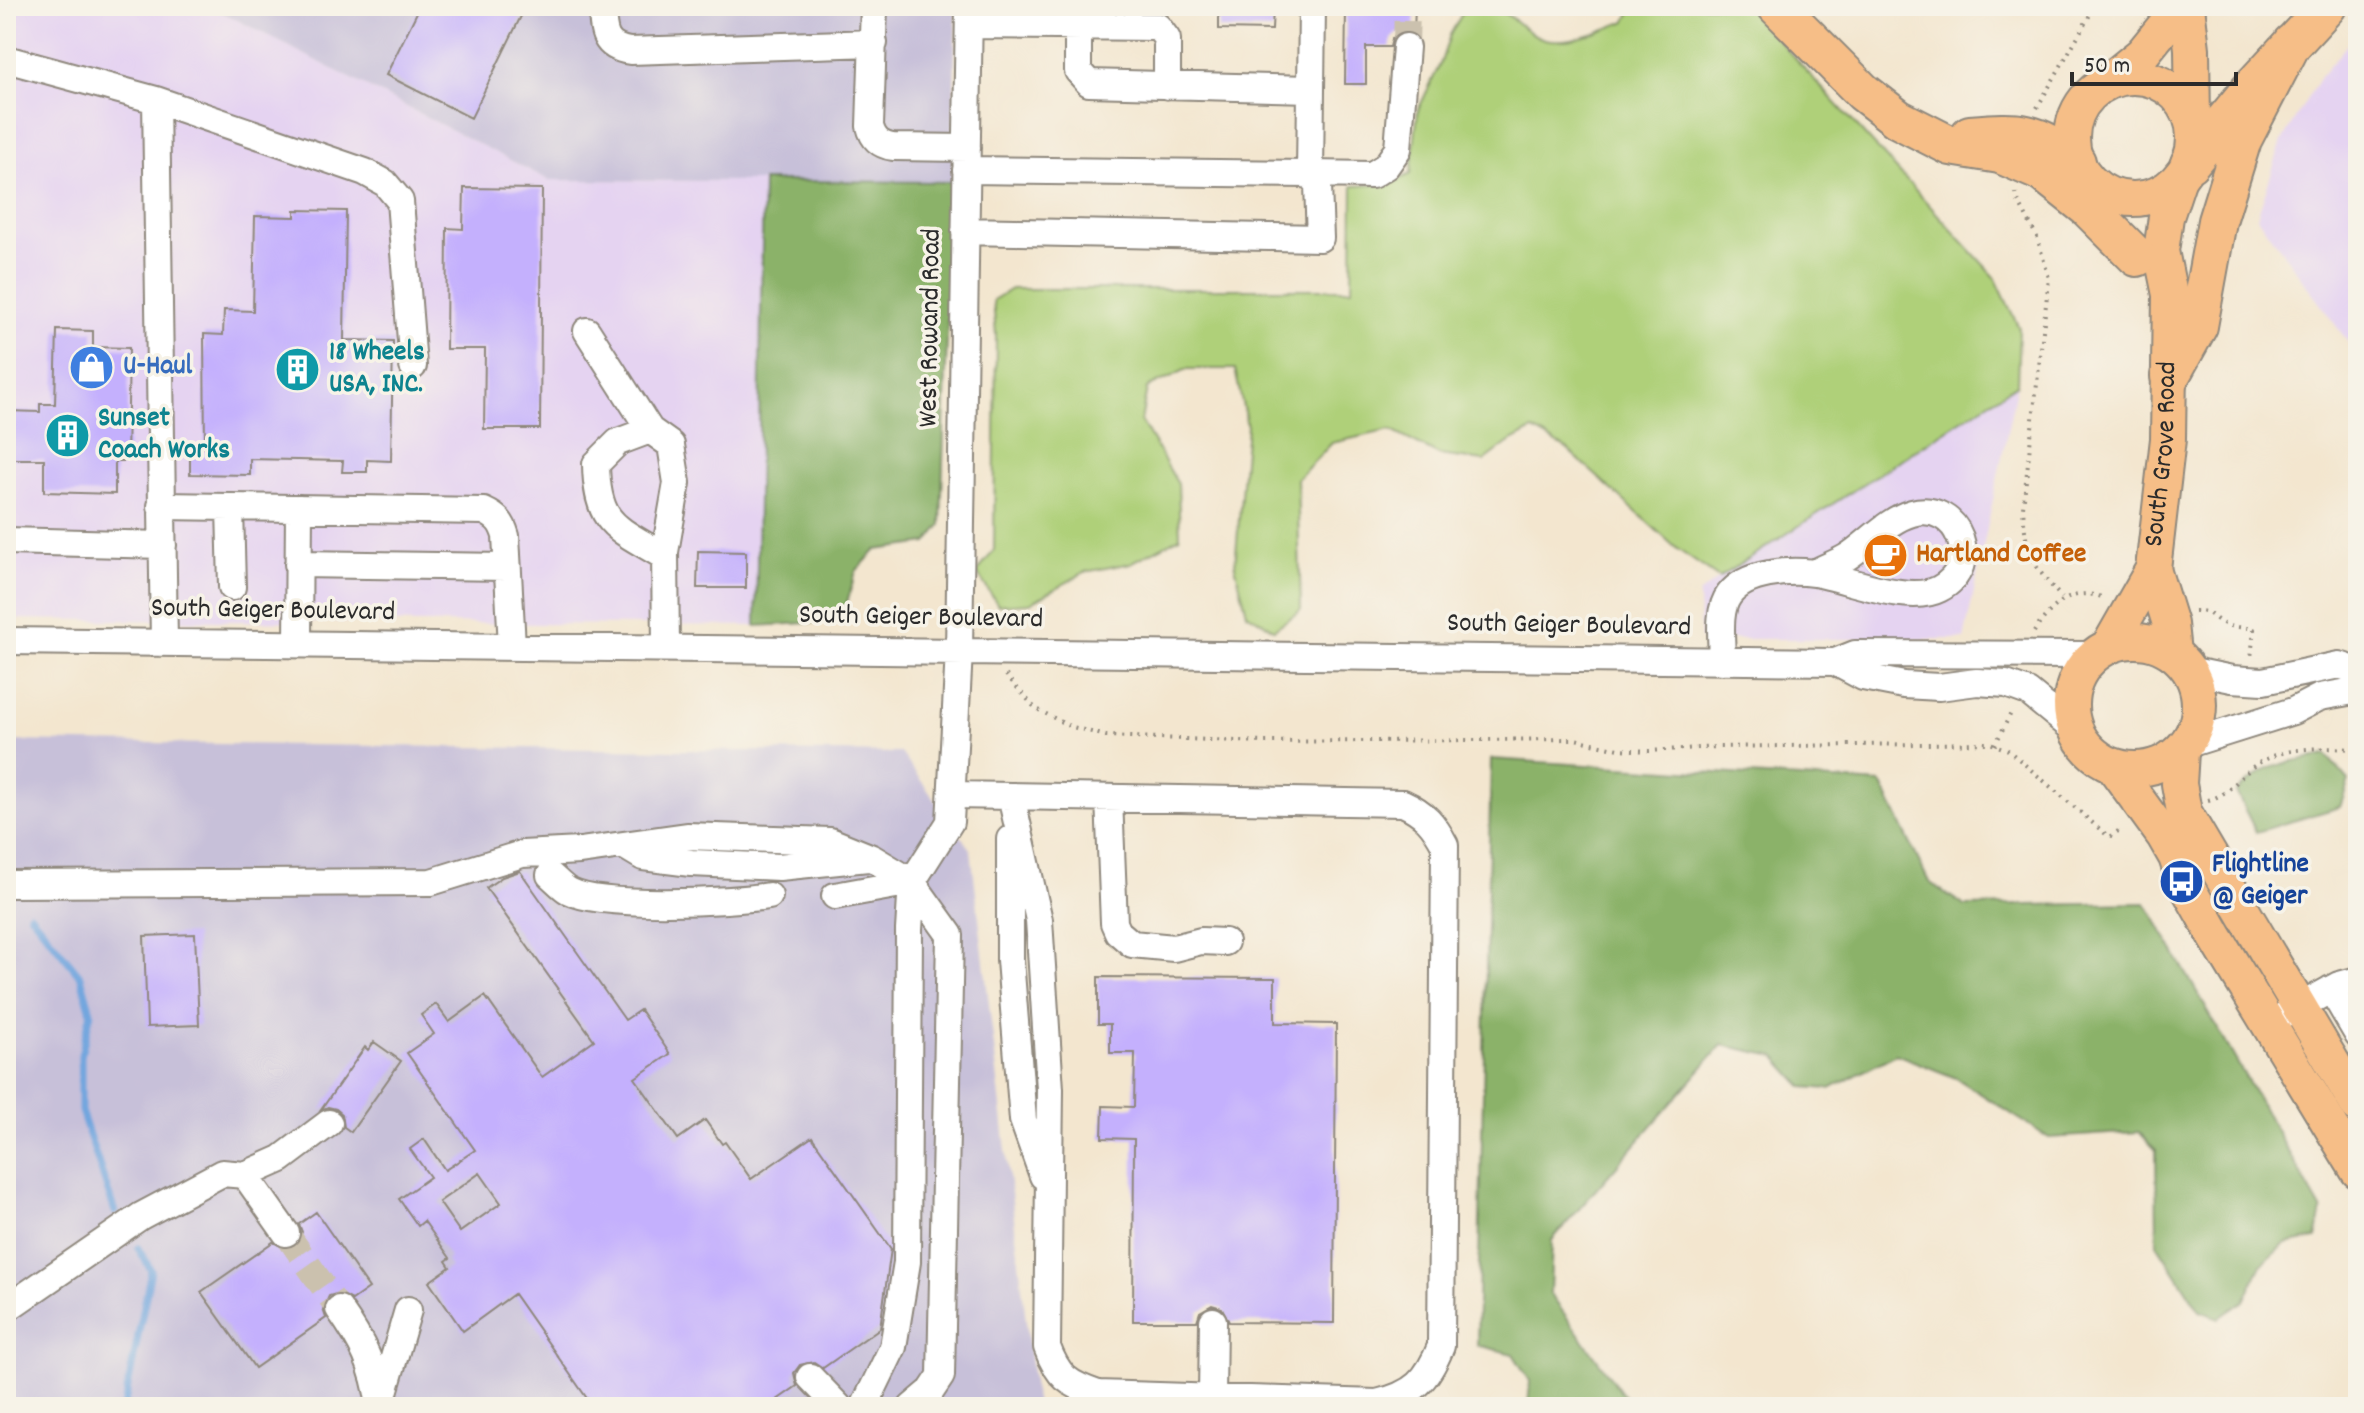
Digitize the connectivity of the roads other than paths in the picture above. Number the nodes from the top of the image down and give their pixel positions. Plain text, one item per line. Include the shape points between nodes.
1 (602, 6) edge
2 (874, 6) edge
3 (1312, 6) edge
4 (1777, 6) edge
5 (2184, 6) edge
6 (2327, 6) edge
7 (969, 15) edge
8 (1078, 25) junction
9 (874, 43) junction
10 (2292, 43) junction
11 (1406, 47) tunnel mouth
12 (6, 59) edge
13 (2110, 80) junction
14 (1167, 86) junction
15 (1311, 89) junction
16 (156, 100) junction
17 (2193, 122) junction
18 (2026, 149) junction
19 (967, 159) junction
20 (2076, 162) junction
21 (2184, 172) junction
22 (1310, 174) junction
23 (2102, 191) junction
24 (965, 231) junction
25 (2137, 257) junction
26 (587, 331) dead end
27 (2170, 358) junction
28 (413, 366) dead end
29 (650, 430) junction
30 (161, 506) junction
31 (230, 507) junction
32 (299, 508) junction
33 (6, 541) edge
34 (163, 545) junction
35 (665, 557) junction
36 (298, 564) junction
37 (507, 567) junction
38 (2153, 569) junction
39 (1814, 573) junction
40 (232, 587) dead end
41 (6, 641) edge
42 (164, 643) junction
43 (298, 644) junction
44 (512, 646) junction
45 (666, 648) junction
46 (2102, 650) junction
47 (971, 651) junction
48 (1722, 661) junction
49 (1835, 662) junction
50 (2181, 662) junction
51 (2358, 671) edge
52 (2358, 684) edge
53 (2078, 733) junction
54 (2183, 748) junction
55 (2113, 766) junction
56 (952, 795) junction
57 (1011, 796) junction
58 (1109, 798) junction
59 (522, 854) junction
60 (550, 875) junction
61 (912, 882) junction
62 (6, 884) edge
63 (732, 889) dead end
64 (769, 896) dead end
65 (835, 896) dead end
66 (1225, 942) dead end
67 (2358, 980) edge
68 (2331, 989) junction
69 (2300, 1006) junction
70 (2268, 1024) junction
71 (2358, 1035) edge
72 (2358, 1106) edge
73 (329, 1123) dead end
74 (2349, 1137) edge
75 (2358, 1171) edge
76 (245, 1175) junction
77 (286, 1233) tunnel mouth
78 (6, 1309) edge
79 (339, 1309) tunnel mouth
80 (408, 1310) dead end
81 (1213, 1321) dead end
82 (810, 1377) dead end
83 (1212, 1397) junction
84 (380, 1407) edge
85 (839, 1407) edge
86 (864, 1407) edge
87 (912, 1407) edge

1 - 9 street via 607,39 617,49 630,51
2 - 9 street
3 - 15 street
4 - 18 highway via 1863,92 1898,119 1951,146 2000,154
5 - 13 main road via 2142,54
5 - 17 main road via 2192,49
6 - 10 highway
7 - 8 street
7 - 19 street, West Rowand Road
8 - 14 street via 1078,71 1089,83
8 - 14 street via 1158,27 1167,39
9 - 19 street via 873,135 884,145
10 - 21 highway
10 - 27 highway via 2242,140 2217,221 2198,326
11 - 22 street via 1398,149 1386,166 1372,175
12 - 16 street
13 - 17 main road via 2150,78 2170,87
13 - 20 main road via 2081,105 2073,123
14 - 15 street
15 - 22 street
16 - 28 street via 385,183 400,201
16 - 30 street
17 - 21 main road via 2195,143
18 - 20 highway via 2053,143
18 - 25 highway via 2044,173
19 - 22 street
19 - 24 street, West Rowand Road
20 - 23 main road
21 - 23 main road via 2161,193 2141,199
21 - 27 main road, South Grove Road via 2166,217 2161,251 2170,295
22 - 24 street via 1318,185 1320,238
23 - 25 main road, South Grove Road
24 - 47 street, West Rowand Road
25 - 27 main road, South Grove Road
26 - 29 street
27 - 38 main road, South Grove Road via 2168,439
29 - 35 street via 671,445 677,483
29 - 35 street via 618,442 596,464 596,488 602,511 615,525
30 - 31 street
30 - 34 street
31 - 32 street
31 - 40 street
32 - 36 street
32 - 37 street via 484,511 503,526
33 - 34 street
34 - 42 street
35 - 45 street
36 - 37 street
36 - 43 street
37 - 44 street
38 - 46 main road, South Grove Road
38 - 50 main road, South Grove Road
39 - 39 street via 1909,593 1938,590 1955,577 1964,557 1961,536 1944,516 1922,510 1904,515 1846,558
39 - 48 street via 1752,577 1729,595 1722,618
41 - 42 street, South Geiger Boulevard
42 - 43 street, South Geiger Boulevard
43 - 44 street, South Geiger Boulevard
44 - 45 street, South Geiger Boulevard
45 - 47 street, South Geiger Boulevard
46 - 49 street, South Geiger Boulevard via 1855,654
46 - 50 main road via 2131,641 2153,643
46 - 53 main road via 2077,675 2071,697
47 - 48 street, South Geiger Boulevard
47 - 56 street, West Rowand Road
48 - 49 street, South Geiger Boulevard
49 - 53 street, South Geiger Boulevard via 1863,677 1904,685 2006,684 2028,692
50 - 51 street via 2232,679 2263,681 2339,665
50 - 54 main road via 2197,688 2199,708
52 - 54 street via 2348,692 2320,697
53 - 55 main road via 2095,756
54 - 55 main road via 2152,767
54 - 69 main road via 2179,784 2184,812
55 - 70 main road via 2176,857 2191,895
56 - 57 street
56 - 61 street, West Rowand Road via 950,822
57 - 58 street
57 - 83 street via 1039,920 1050,1089 1047,1347 1055,1369 1074,1386 1098,1394
58 - 66 street via 1118,932 1132,944 1174,948
58 - 83 street via 1403,803 1434,823 1445,845 1441,1346 1434,1365 1402,1397 1377,1403
59 - 60 street
59 - 61 street via 622,844 643,857 691,863 779,867 872,858
59 - 62 street via 431,882
60 - 63 street via 590,888
60 - 64 street via 569,891 601,900 732,901
61 - 65 street
61 - 86 street via 907,1262 893,1347
61 - 87 street via 950,935 941,1376
67 - 68 street
68 - 69 street
68 - 71 street
69 - 70 street
69 - 72 main road
70 - 74 main road
73 - 76 street via 281,1159
74 - 75 main road
76 - 77 street
76 - 78 street via 222,1173 141,1216
79 - 84 street via 376,1374
80 - 84 street
81 - 83 street
82 - 85 street

